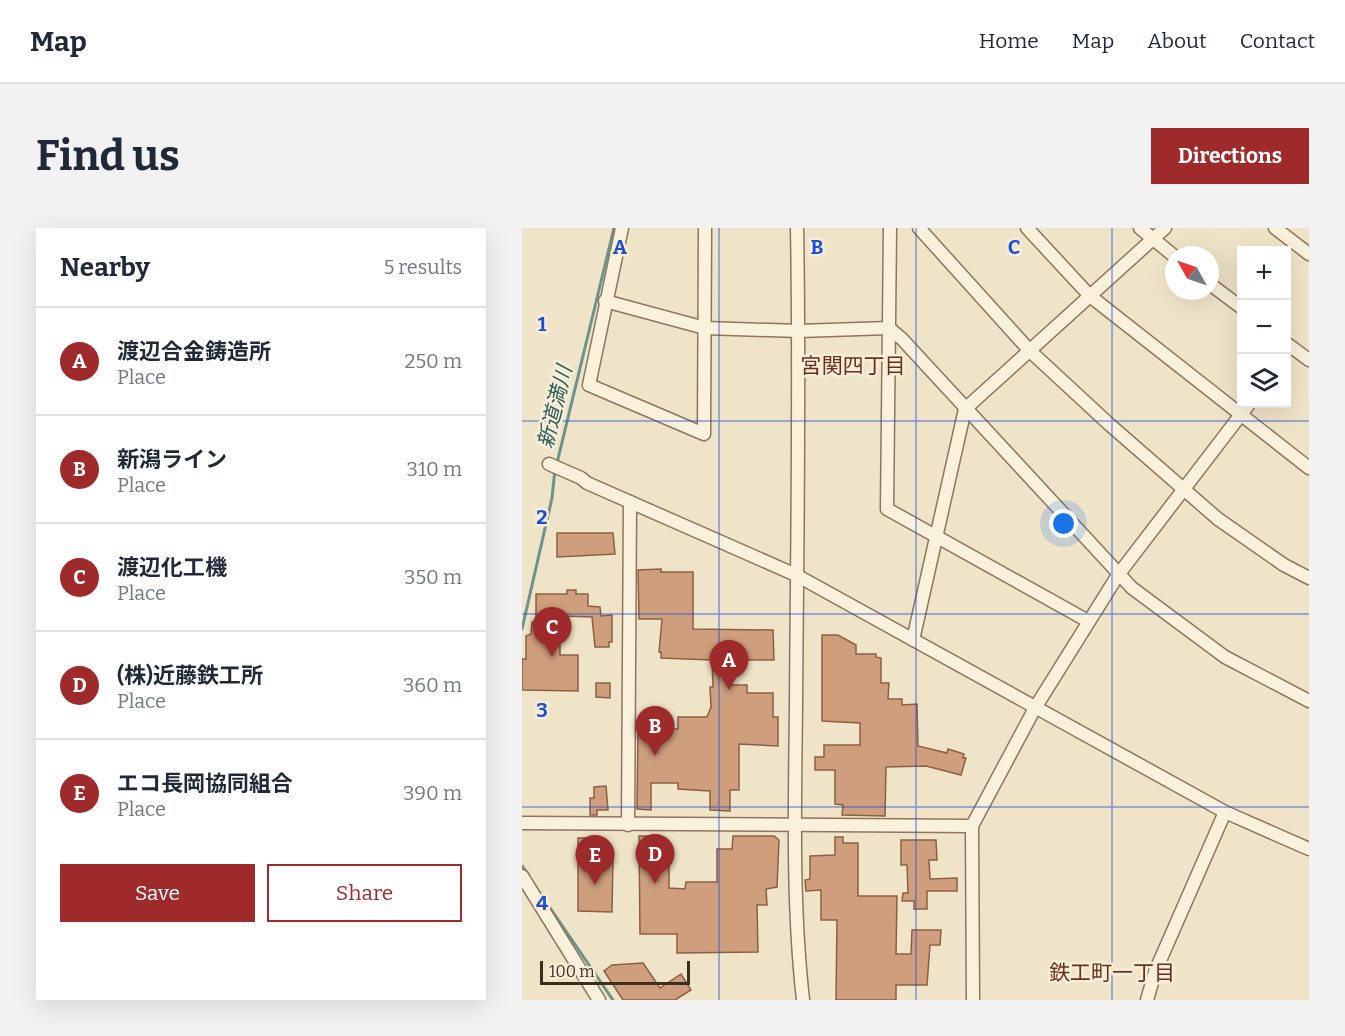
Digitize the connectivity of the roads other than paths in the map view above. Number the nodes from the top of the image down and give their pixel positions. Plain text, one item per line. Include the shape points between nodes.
1 (622, 228) edge
2 (705, 228) edge
3 (797, 228) edge
4 (890, 228) edge
5 (919, 228) edge
6 (1027, 228) edge
7 (1140, 228) edge
8 (1165, 228) edge
9 (1275, 228) edge
10 (1152, 239) junction
11 (1165, 249) edge
12 (1309, 254) edge
13 (1219, 291) edge
14 (1090, 296) junction
15 (605, 301) junction
16 (1237, 304) edge
17 (705, 328) junction
18 (889, 328) junction
19 (799, 331) junction
20 (1291, 350) edge
21 (1030, 351) junction
22 (1309, 360) edge
23 (964, 408) junction
24 (1246, 408) edge
25 (1241, 414) junction
26 (549, 464) dead end
27 (1309, 468) edge
28 (1183, 489) junction
29 (630, 502) junction
30 (937, 537) junction
31 (796, 574) junction
32 (1118, 575) junction
33 (1309, 578) edge
34 (1088, 621) junction
35 (913, 640) junction
36 (1309, 702) edge
37 (1035, 708) junction
38 (1225, 812) junction
39 (522, 823) edge
40 (628, 825) junction
41 (795, 825) junction
42 (972, 826) junction
43 (1309, 849) edge
44 (522, 876) edge
45 (599, 1000) edge
46 (803, 1000) edge
47 (973, 1000) edge
48 (1147, 1000) edge

1 - 15 street
2 - 17 street
3 - 19 street
4 - 18 street
5 - 21 street
6 - 14 street
7 - 10 street
8 - 10 street
9 - 12 street
10 - 11 street
10 - 14 street
13 - 16 street
14 - 21 street
14 - 25 street
15 - 17 street
15 - 17 street via 589,385 704,434
17 - 19 street
18 - 19 street
18 - 23 street
18 - 30 street via 887,509
19 - 31 street
20 - 22 street
21 - 23 street
21 - 28 street
23 - 30 street
23 - 32 street
24 - 25 street
25 - 27 street
25 - 28 street
26 - 29 street
28 - 32 street
28 - 33 street via 1252,544
29 - 31 street
29 - 40 street
30 - 34 street
30 - 35 street
31 - 35 street
31 - 41 street
32 - 34 street
32 - 36 street via 1225,657
34 - 37 street
35 - 37 street
37 - 38 street
37 - 42 street
38 - 43 street
38 - 48 street via 1155,972
39 - 40 street
40 - 41 street
41 - 42 street
41 - 46 street via 796,939
42 - 47 street
44 - 45 street

